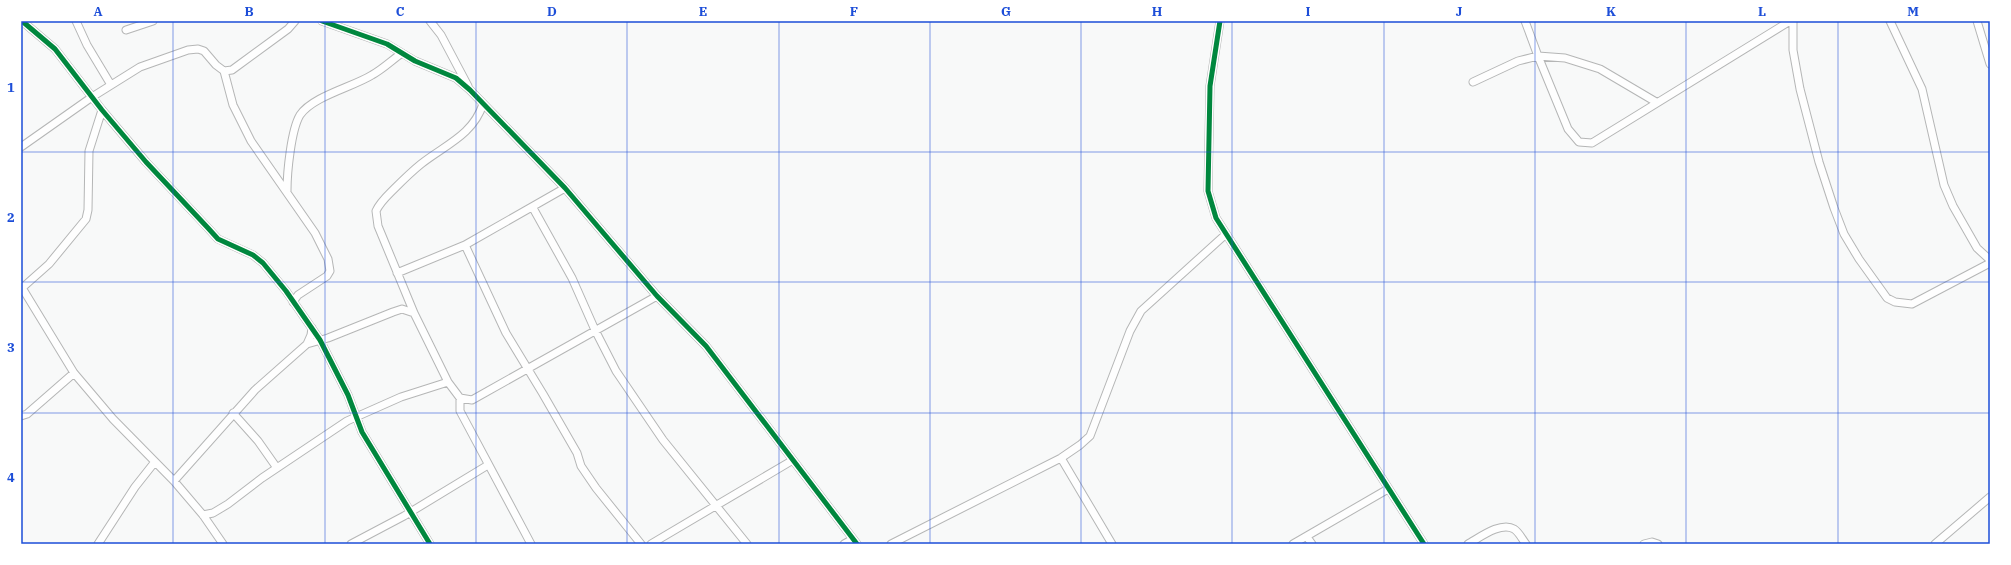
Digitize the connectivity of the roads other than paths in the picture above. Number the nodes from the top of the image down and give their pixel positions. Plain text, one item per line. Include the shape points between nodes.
1 (22, 21) edge
2 (76, 21) edge
3 (153, 21) edge
4 (296, 21) edge
5 (322, 21) edge
6 (430, 21) edge
7 (1220, 21) edge
8 (1525, 21) edge
9 (1790, 21) edge
10 (1793, 21) edge
11 (1890, 21) edge
12 (1977, 21) edge
13 (126, 30) dead end
14 (402, 53) junction
15 (1538, 56) junction
16 (1990, 64) edge
17 (224, 71) junction
18 (1473, 82) dead end
19 (111, 85) junction
20 (470, 90) junction
21 (92, 97) junction
22 (1656, 102) junction
23 (483, 104) junction
24 (102, 110) junction
25 (21, 147) edge
26 (566, 188) junction
27 (287, 191) junction
28 (533, 208) junction
29 (1226, 234) junction
30 (465, 245) junction
31 (1990, 260) edge
32 (1990, 263) edge
33 (397, 273) junction
34 (22, 287) edge
35 (657, 296) junction
36 (293, 302) junction
37 (414, 313) junction
38 (312, 328) junction
39 (595, 330) junction
40 (320, 340) junction
41 (307, 344) junction
42 (527, 368) junction
43 (74, 373) junction
44 (448, 382) junction
45 (460, 398) junction
46 (233, 413) junction
47 (21, 416) edge
48 (356, 417) junction
49 (1060, 458) junction
50 (793, 460) junction
51 (154, 463) junction
52 (488, 465) junction
53 (277, 468) junction
54 (174, 481) junction
55 (1388, 489) junction
56 (1990, 497) edge
57 (716, 506) junction
58 (411, 511) junction
59 (203, 515) junction
60 (1307, 536) junction
61 (855, 542) edge
62 (98, 544) edge
63 (223, 544) edge
64 (351, 544) edge
65 (430, 544) edge
66 (530, 544) edge
67 (641, 544) edge
68 (651, 544) edge
69 (748, 544) edge
70 (844, 544) edge
71 (891, 544) edge
72 (1112, 544) edge
73 (1293, 544) edge
74 (1312, 544) edge
75 (1424, 544) edge
76 (1468, 544) edge
77 (1526, 544) edge
78 (1644, 544) edge
79 (1658, 544) edge
80 (1935, 544) edge

1 - 21 street via 55,49
2 - 19 street
3 - 13 street
4 - 17 street via 264,48 232,70
5 - 14 street via 387,44
6 - 20 street via 441,35
7 - 29 street via 1210,86 1208,191 1216,218
8 - 15 street
9 - 22 street
10 - 32 street via 1793,50 1800,89 1834,208 1844,234 1888,298 1912,304
11 - 31 street via 1922,89 1944,185 1977,248
12 - 16 street
14 - 20 street via 456,78
14 - 27 street via 373,75 338,90 301,114 292,144
15 - 18 street via 1518,61
15 - 22 street via 1565,58 1600,69
15 - 22 street via 1568,129 1579,142 1585,144 1596,141
17 - 19 street via 204,51 188,50 140,67
17 - 27 street via 233,105 251,141
19 - 21 street
20 - 23 street
21 - 24 street
21 - 25 street
23 - 26 street
23 - 33 street via 476,121 461,137 421,164 379,204 376,217
24 - 34 street via 89,151 86,219 49,264
24 - 36 street via 146,162 218,239 246,251 263,263
26 - 28 street
26 - 35 street
27 - 36 street via 314,233 330,265 327,276 298,295
28 - 30 street via 508,219
28 - 39 street via 572,278
29 - 49 street via 1140,311 1090,436 1080,446
29 - 55 street
30 - 33 street
30 - 42 street via 506,333
33 - 37 street
34 - 43 street
35 - 39 street
35 - 50 street via 706,346
36 - 38 street
37 - 40 street via 402,309
37 - 44 street
38 - 40 street
38 - 41 street
39 - 42 street
39 - 57 street via 616,371 659,434
40 - 41 street
40 - 48 street via 348,395
41 - 46 street via 276,369
42 - 45 street via 472,400
42 - 67 street via 544,394 587,475
43 - 47 street via 27,414
43 - 51 street
44 - 45 street
44 - 48 street via 425,388
45 - 52 street via 460,411
46 - 53 street via 258,441
46 - 54 street
48 - 53 street via 332,430
48 - 58 street via 362,432
49 - 71 street
49 - 72 street
50 - 57 street
50 - 61 street
51 - 54 street
51 - 62 street
52 - 58 street
52 - 66 street
53 - 59 street via 219,510
54 - 59 street
55 - 60 street
55 - 75 street
56 - 80 street
57 - 68 street
57 - 69 street
58 - 64 street
58 - 65 street
59 - 63 street
60 - 73 street
60 - 74 street
61 - 70 street
76 - 77 street via 1501,527 1509,527 1515,530
78 - 79 street

